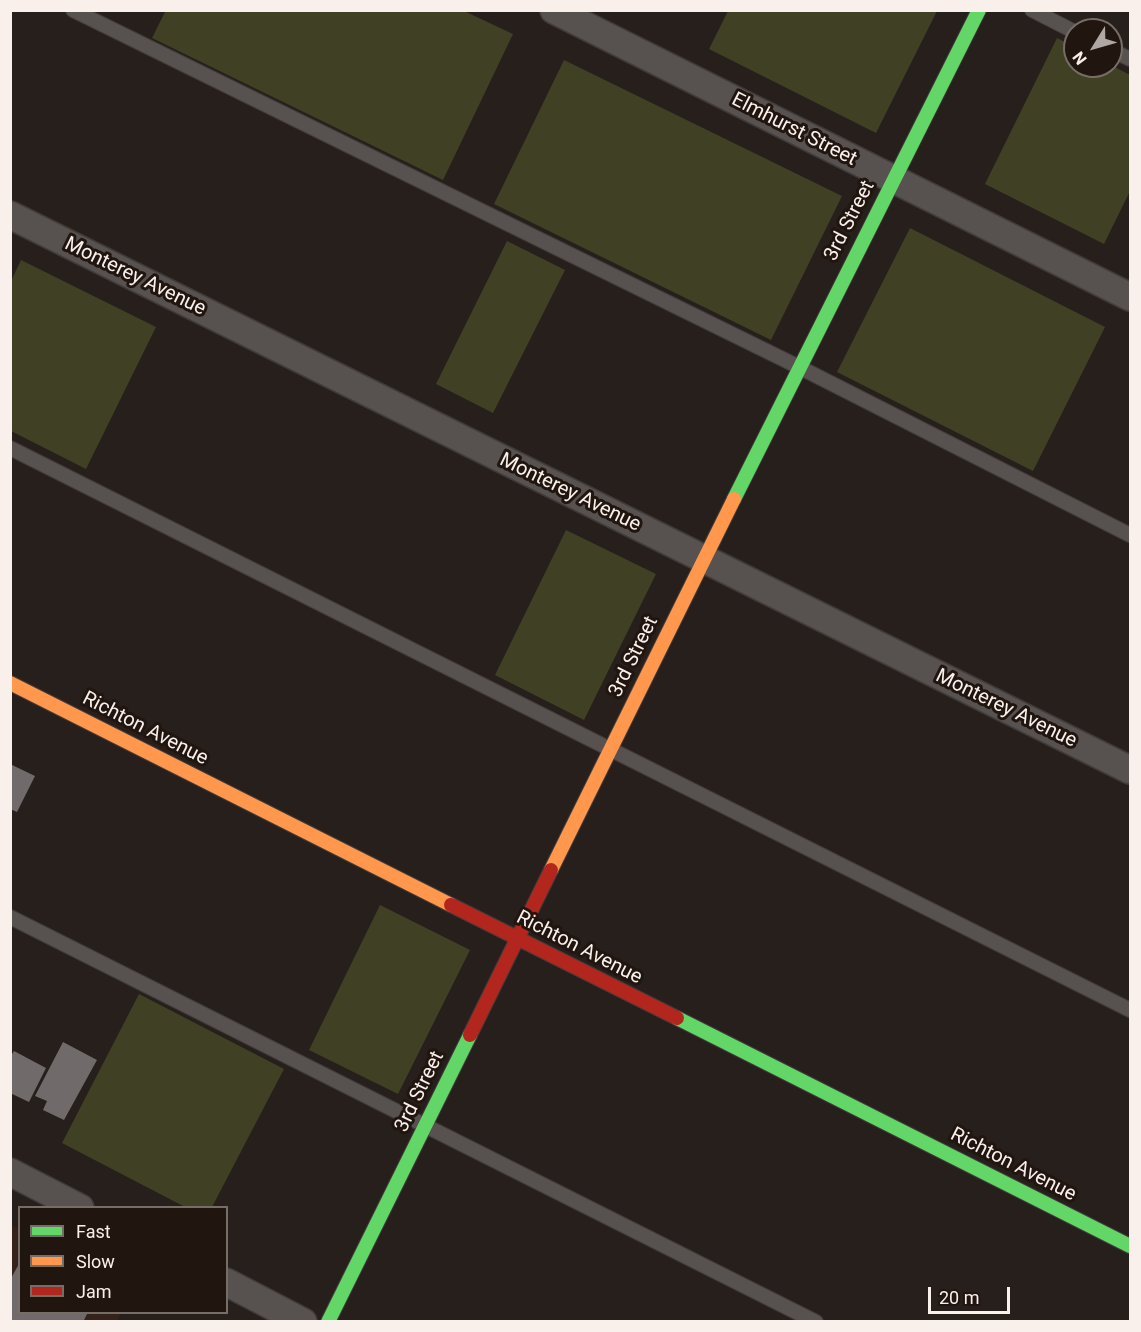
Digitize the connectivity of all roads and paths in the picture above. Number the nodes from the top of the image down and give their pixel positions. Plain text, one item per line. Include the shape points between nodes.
1 (74, 10) edge
2 (554, 10) edge
3 (979, 10) edge
4 (1032, 10) edge
5 (1063, 26) edge
6 (893, 180) junction
7 (10, 215) edge
8 (1131, 297) edge
9 (799, 367) junction
10 (10, 448) edge
11 (1131, 535) edge
12 (703, 560) junction
13 (10, 683) edge
14 (611, 749) junction
15 (1131, 770) edge
16 (10, 917) edge
17 (518, 939) junction
18 (1131, 1010) edge
19 (424, 1126) junction
20 (10, 1172) edge
21 (76, 1206) edge
22 (1131, 1246) edge
23 (228, 1283) edge
24 (303, 1322) edge
25 (328, 1322) edge
26 (816, 1322) edge

1 - 9 lane
2 - 6 street, Elmhurst Street
3 - 6 street, 3rd Street
4 - 5 lane
6 - 8 street, Elmhurst Street
6 - 9 street, 3rd Street
7 - 12 street, Monterey Avenue
9 - 11 lane
9 - 12 street, 3rd Street
10 - 14 lane
12 - 14 street, 3rd Street
12 - 15 street, Monterey Avenue
13 - 17 street, Richton Avenue
14 - 17 street, 3rd Street
14 - 18 lane
16 - 19 lane
17 - 19 street, 3rd Street
17 - 22 street, Richton Avenue
19 - 25 street, 3rd Street
19 - 26 lane
20 - 21 street
23 - 24 street

